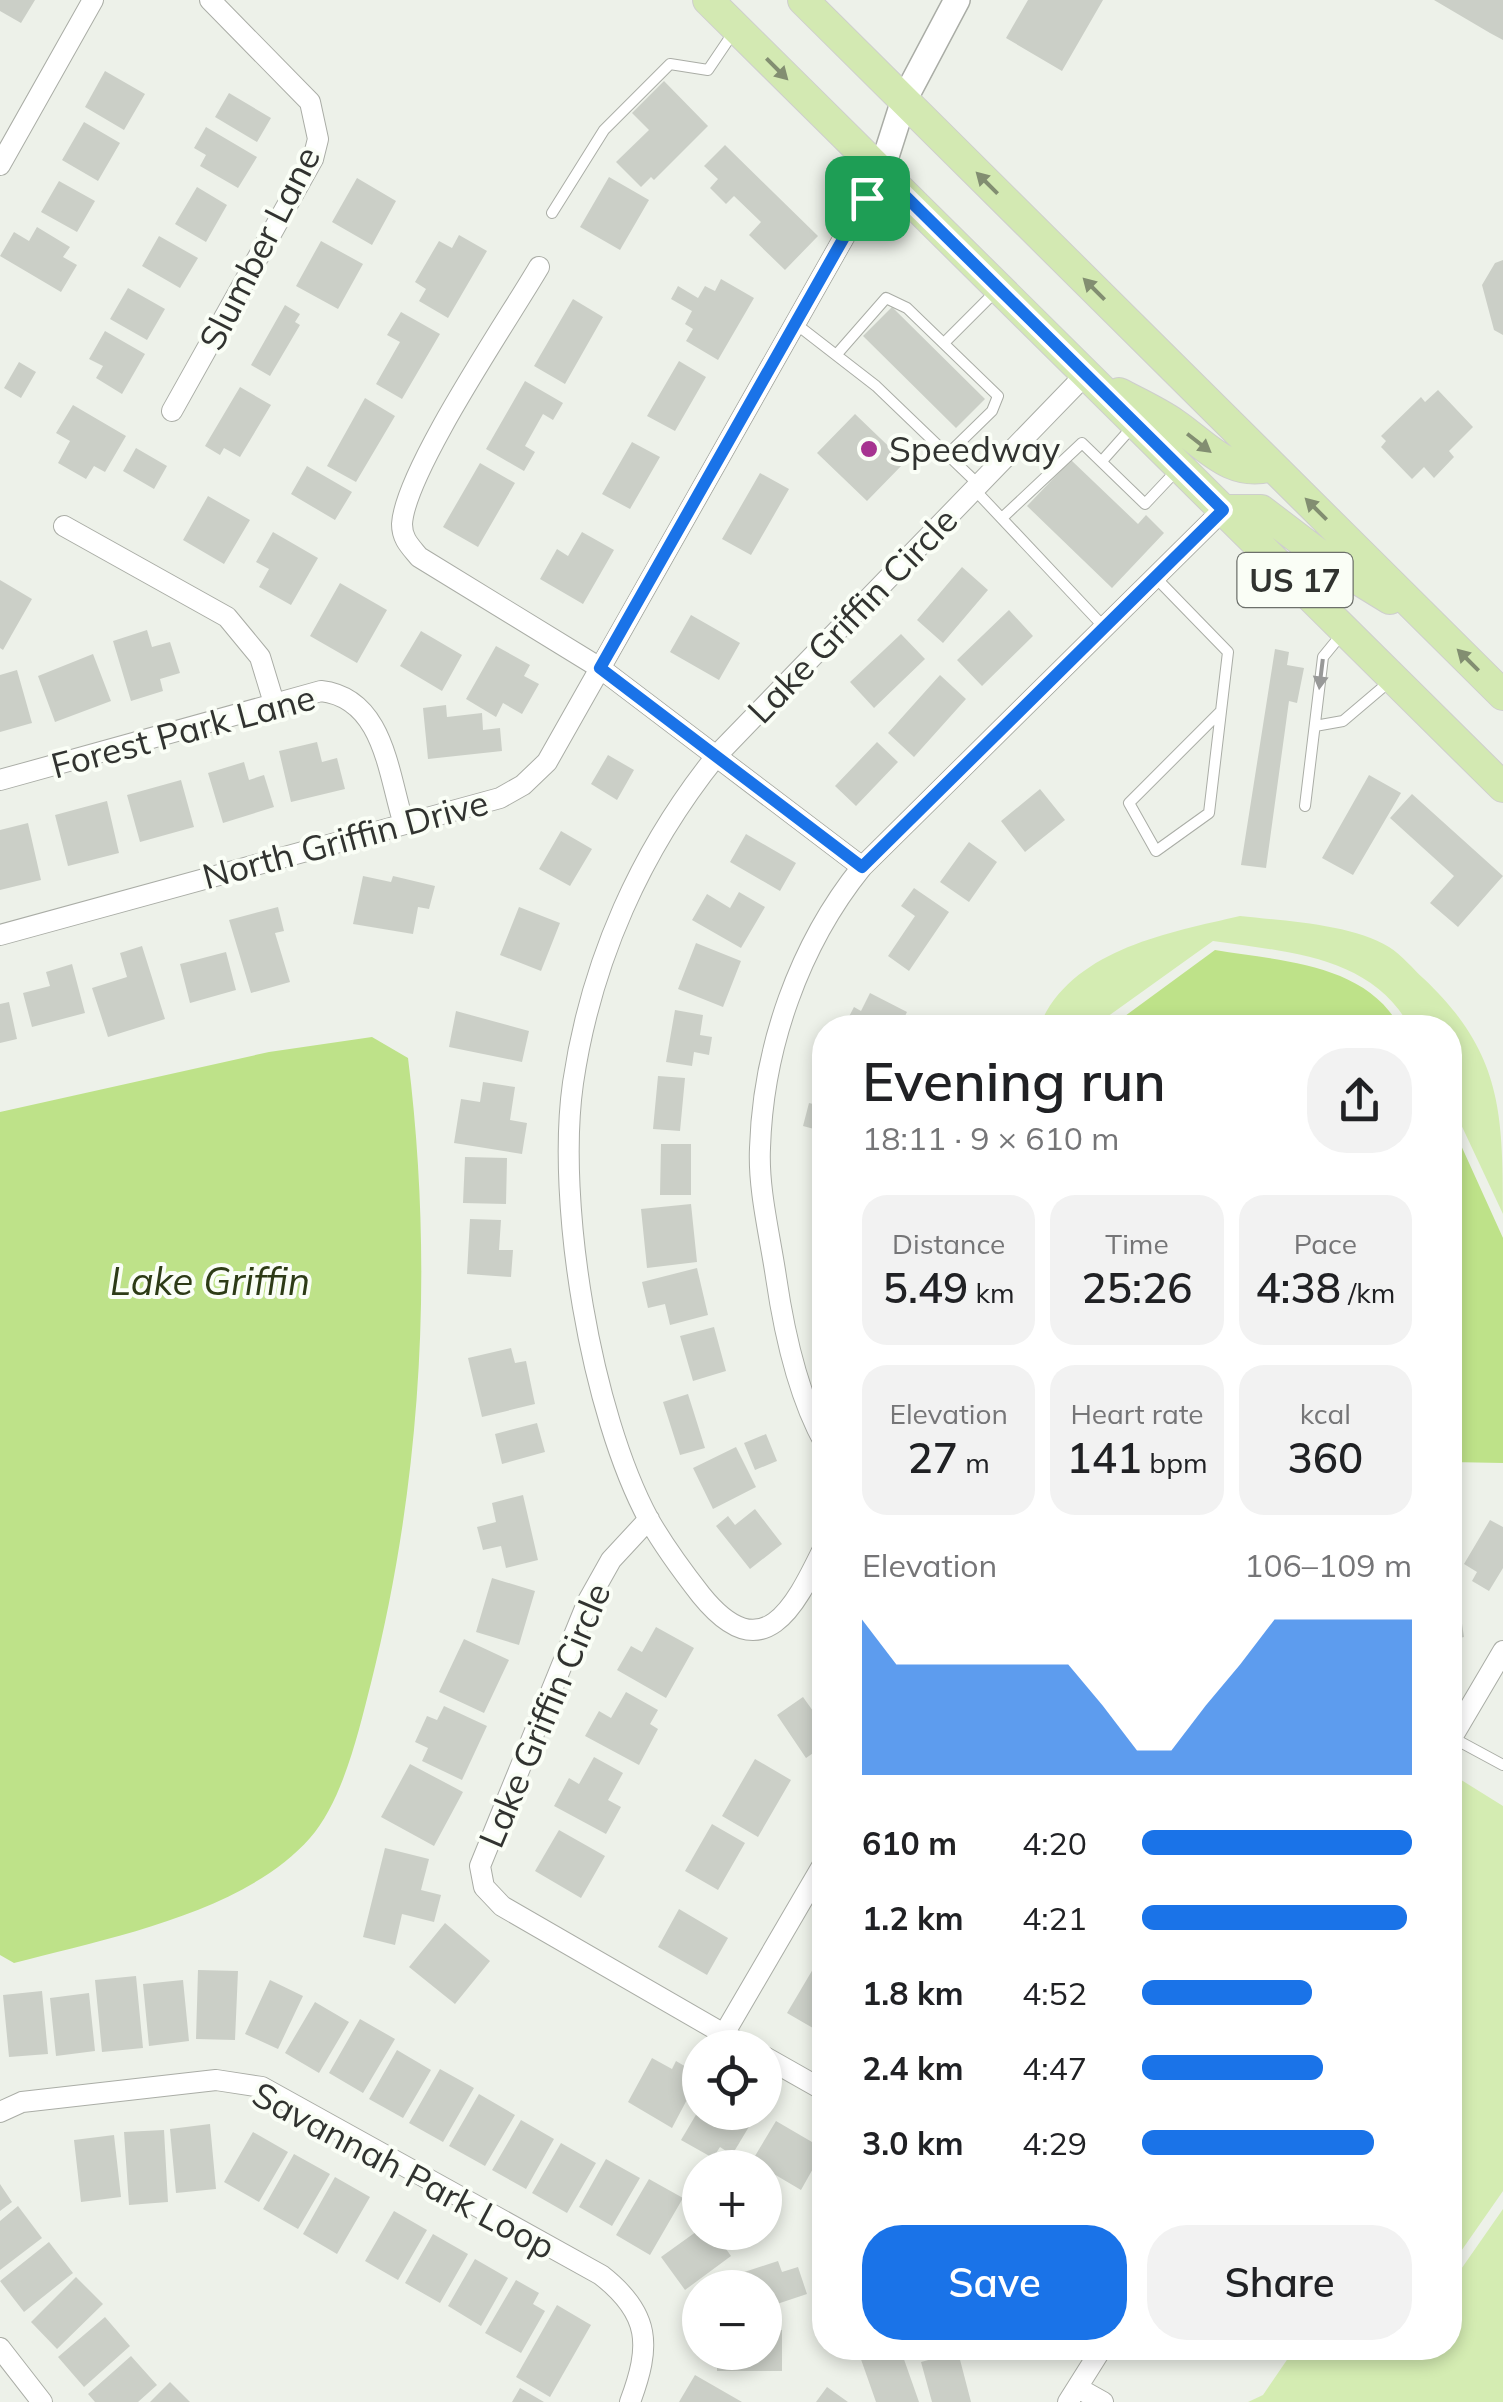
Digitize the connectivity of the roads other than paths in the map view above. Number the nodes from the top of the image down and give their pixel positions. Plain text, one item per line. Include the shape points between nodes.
1 (93, 0) edge
2 (210, 0) edge
3 (708, 0) edge
4 (803, 0) edge
5 (957, 0) edge
6 (736, 28) junction
7 (904, 100) junction
8 (0, 164) edge
9 (881, 172) junction
10 (552, 213) dead end
11 (539, 267) dead end
12 (999, 289) junction
13 (795, 323) junction
14 (944, 343) junction
15 (837, 354) junction
16 (1086, 374) junction
17 (172, 411) dead end
18 (1135, 423) junction
19 (948, 454) junction
20 (1102, 462) junction
21 (1272, 466) junction
22 (1180, 467) junction
23 (976, 487) junction
24 (1223, 510) junction
25 (1002, 518) junction
26 (64, 526) dead end
27 (1155, 577) junction
28 (1104, 627) junction
29 (1435, 628) junction
30 (1344, 630) junction
31 (600, 668) junction
32 (1393, 678) junction
33 (1503, 693) edge
34 (274, 704) junction
35 (1221, 711) junction
36 (1440, 724) junction
37 (1315, 726) junction
38 (718, 754) junction
39 (1503, 757) edge
40 (0, 780) edge
41 (1503, 787) edge
42 (1305, 806) dead end
43 (403, 821) junction
44 (862, 867) junction
45 (0, 935) edge
46 (812, 1407) edge
47 (649, 1519) junction
48 (812, 1571) edge
49 (1503, 1652) edge
50 (1462, 1703) edge
51 (1462, 1745) edge
52 (1503, 1765) edge
53 (812, 1884) edge
54 (717, 2030) edge
55 (726, 2030) edge
56 (782, 2067) edge
57 (812, 2084) edge
58 (0, 2112) edge
59 (0, 2348) edge
60 (1095, 2360) edge
61 (1073, 2395) edge
62 (42, 2402) edge
63 (630, 2402) edge
64 (1103, 2402) edge

1 - 8 street
2 - 17 street, Slumber Lane via 310,102 318,139 313,160
3 - 6 main road, US 17
4 - 7 main road, US 17
5 - 7 street
6 -> 9 main road, US 17
6 - 10 lane via 708,70 670,64 604,130
7 - 9 street
21 -> 7 main road, US 17
9 - 12 main road, US 17
9 - 13 street, North Griffin Drive
11 - 31 street via 417,474 404,540 419,557
12 - 14 lane
12 - 16 main road, US 17
13 - 15 lane
13 - 31 street, North Griffin Drive
14 - 15 lane via 886,298
14 - 19 lane via 994,390 998,402
15 - 19 lane
16 - 18 main road, US 17
16 -> 21 main road via 1174,423 1235,467 1254,472
16 - 23 street, Lake Griffin Circle
18 - 20 lane
18 - 22 main road, US 17
19 - 23 lane
20 - 22 lane via 1145,504
20 - 25 lane via 1082,442
29 -> 21 main road, US 17
22 - 24 main road, US 17
23 - 25 lane
23 - 38 street, Lake Griffin Circle
24 - 27 street
24 - 29 main road via 1261,510
24 - 30 main road, US 17
25 - 28 lane
26 - 34 street via 227,618 260,657
27 - 28 street
27 - 35 lane via 1228,652
28 - 44 street
33 -> 29 main road, US 17
30 - 32 main road, US 17
30 -> 37 lane via 1323,658
31 - 38 street
31 - 43 street, North Griffin Drive via 546,762 523,785 500,798
32 - 36 main road, US 17
32 - 37 lane via 1343,721
34 - 40 street, Forest Park Lane
34 - 43 street, Forest Park Lane via 321,691 362,707 374,725
35 - 35 lane via 1209,812 1156,851 1129,803
36 - 39 main road
36 - 41 main road, US 17
37 - 42 lane
38 - 44 street
38 - 47 street, Lake Griffin Circle via 677,805 631,888 584,1020 573,1086 568,1155 582,1289 618,1447
43 - 45 street, North Griffin Drive
44 - 46 street via 831,905 806,954 767,1079 759,1152 783,1324
47 - 48 street via 718,1615 750,1629 775,1624 794,1606
47 - 54 street, Lake Griffin Circle via 611,1560 588,1600 480,1866 484,1887 502,1906
49 - 50 street
51 - 52 lane
53 - 55 street
56 - 57 street
58 - 63 street, Savannah Park Loop via 22,2102 216,2080 262,2086 619,2289 643,2326 646,2361
59 - 62 street
60 - 61 street
61 - 64 street

